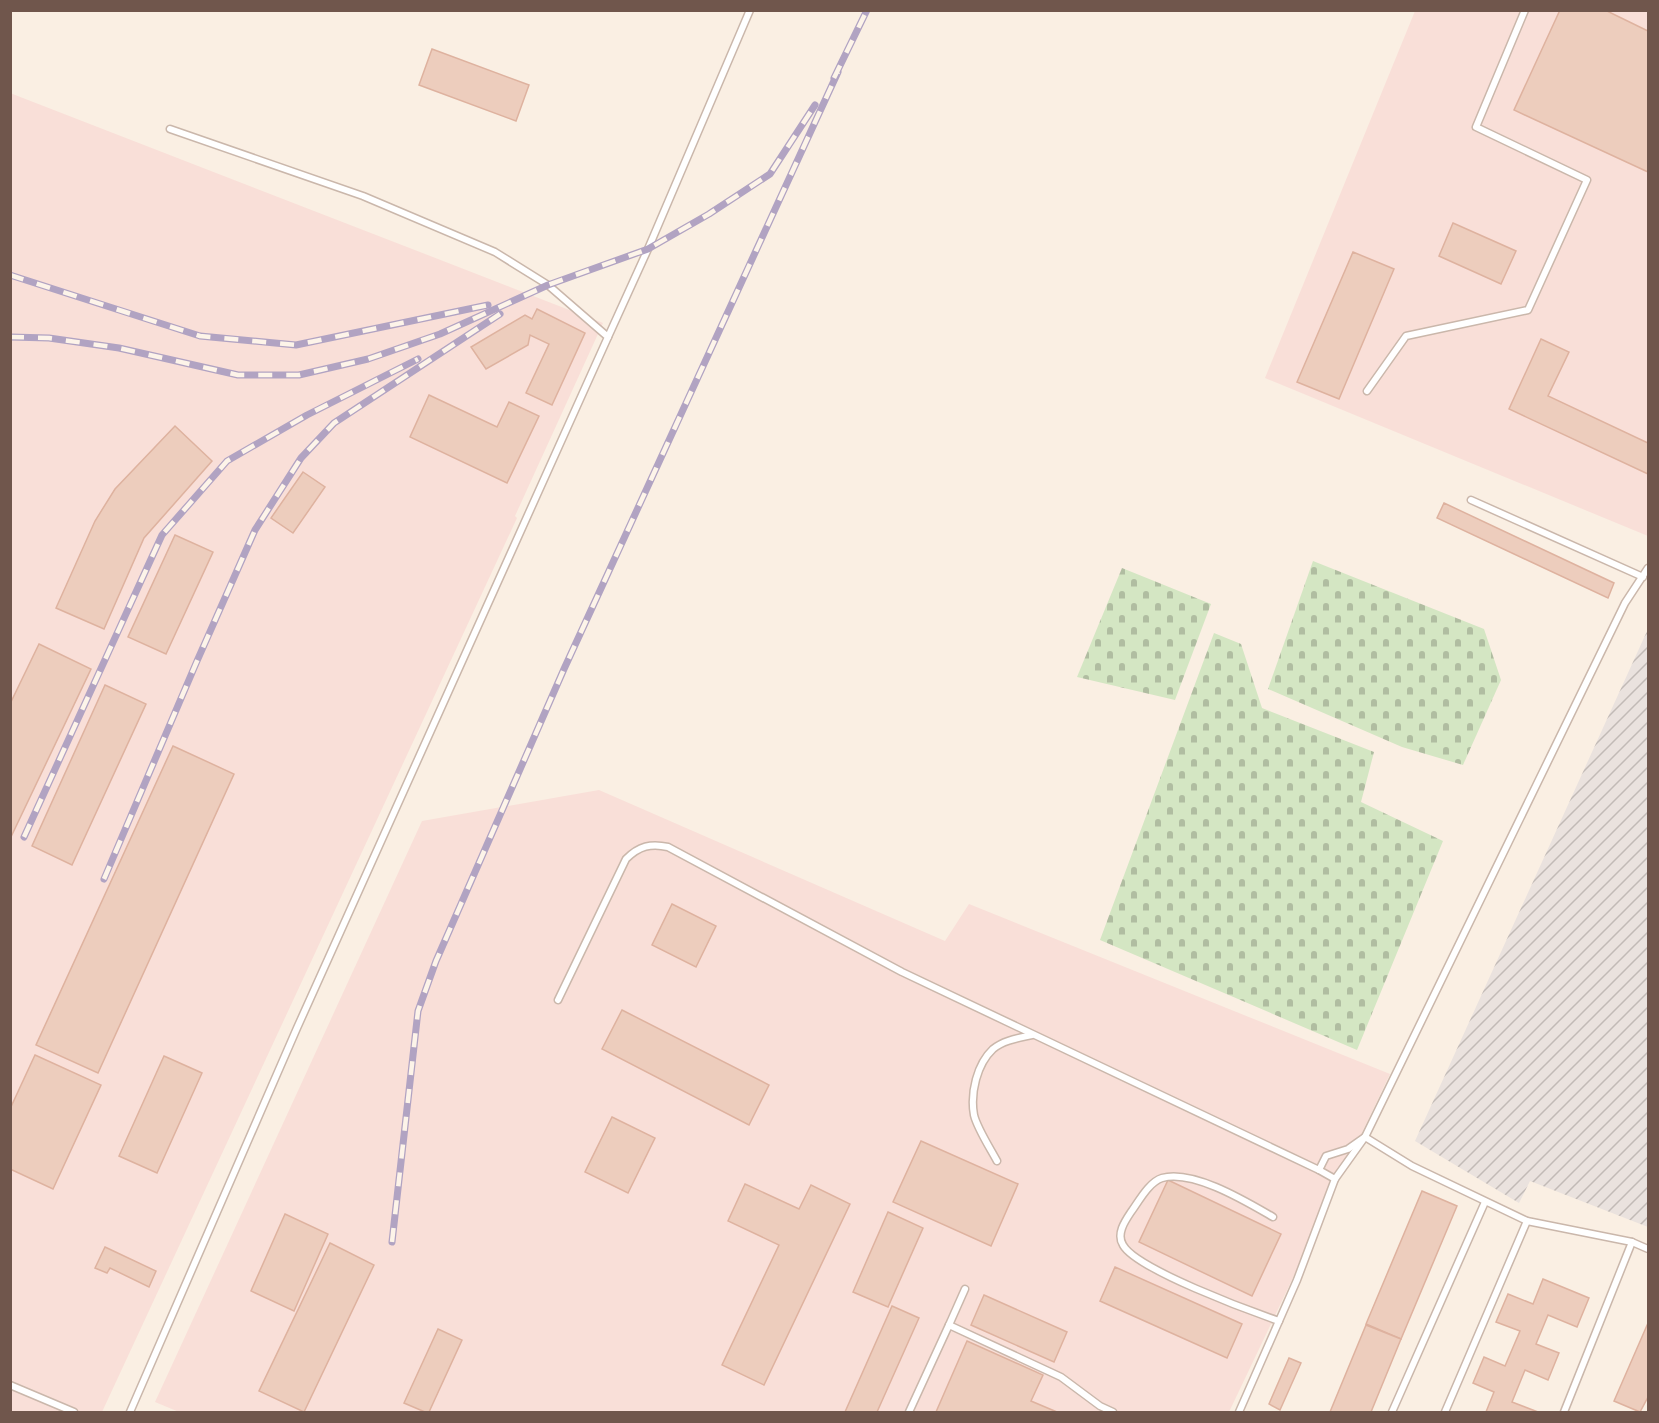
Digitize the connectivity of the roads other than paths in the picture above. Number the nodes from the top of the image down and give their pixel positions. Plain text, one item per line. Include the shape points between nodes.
1 (750, 10) edge
2 (1525, 10) edge
3 (170, 129) dead end
4 (608, 337) junction
5 (1367, 391) dead end
6 (1470, 500) dead end
7 (1648, 568) edge
8 (1643, 577) junction
9 (558, 999) dead end
10 (1033, 1035) junction
11 (1365, 1137) junction
12 (997, 1161) dead end
13 (1319, 1170) junction
14 (1335, 1179) junction
15 (1485, 1202) junction
16 (1273, 1217) dead end
17 (1527, 1221) junction
18 (1632, 1242) junction
19 (1648, 1249) edge
20 (965, 1289) dead end
21 (1279, 1321) junction
22 (949, 1325) junction
23 (10, 1385) edge
24 (74, 1413) edge
25 (130, 1413) edge
26 (909, 1413) edge
27 (1113, 1413) edge
28 (1239, 1413) edge
29 (1392, 1413) edge
30 (1445, 1413) edge
31 (1564, 1413) edge

1 - 4 lane
2 - 5 lane via 1476,127 1587,180 1528,310 1406,336
3 - 4 lane via 363,196 495,252 548,285
4 - 25 lane via 297,1028
6 - 8 lane
7 - 8 lane
8 - 11 lane via 1625,603
9 - 10 lane via 626,859 645,845 659,845 902,972
10 - 12 lane via 994,1048 982,1062 974,1085 974,1115
10 - 13 lane
11 - 13 lane via 1348,1149 1326,1156
11 - 14 lane
11 - 15 lane via 1412,1166
13 - 14 lane
14 - 21 lane
15 - 17 lane
15 - 29 lane
16 - 21 lane via 1223,1189 1181,1177 1161,1178 1149,1188 1120,1232 1130,1255 1163,1274
17 - 18 lane
17 - 30 lane
18 - 19 lane
18 - 31 lane
20 - 22 lane
21 - 28 lane
22 - 26 lane
22 - 27 lane via 1061,1377
23 - 24 lane

